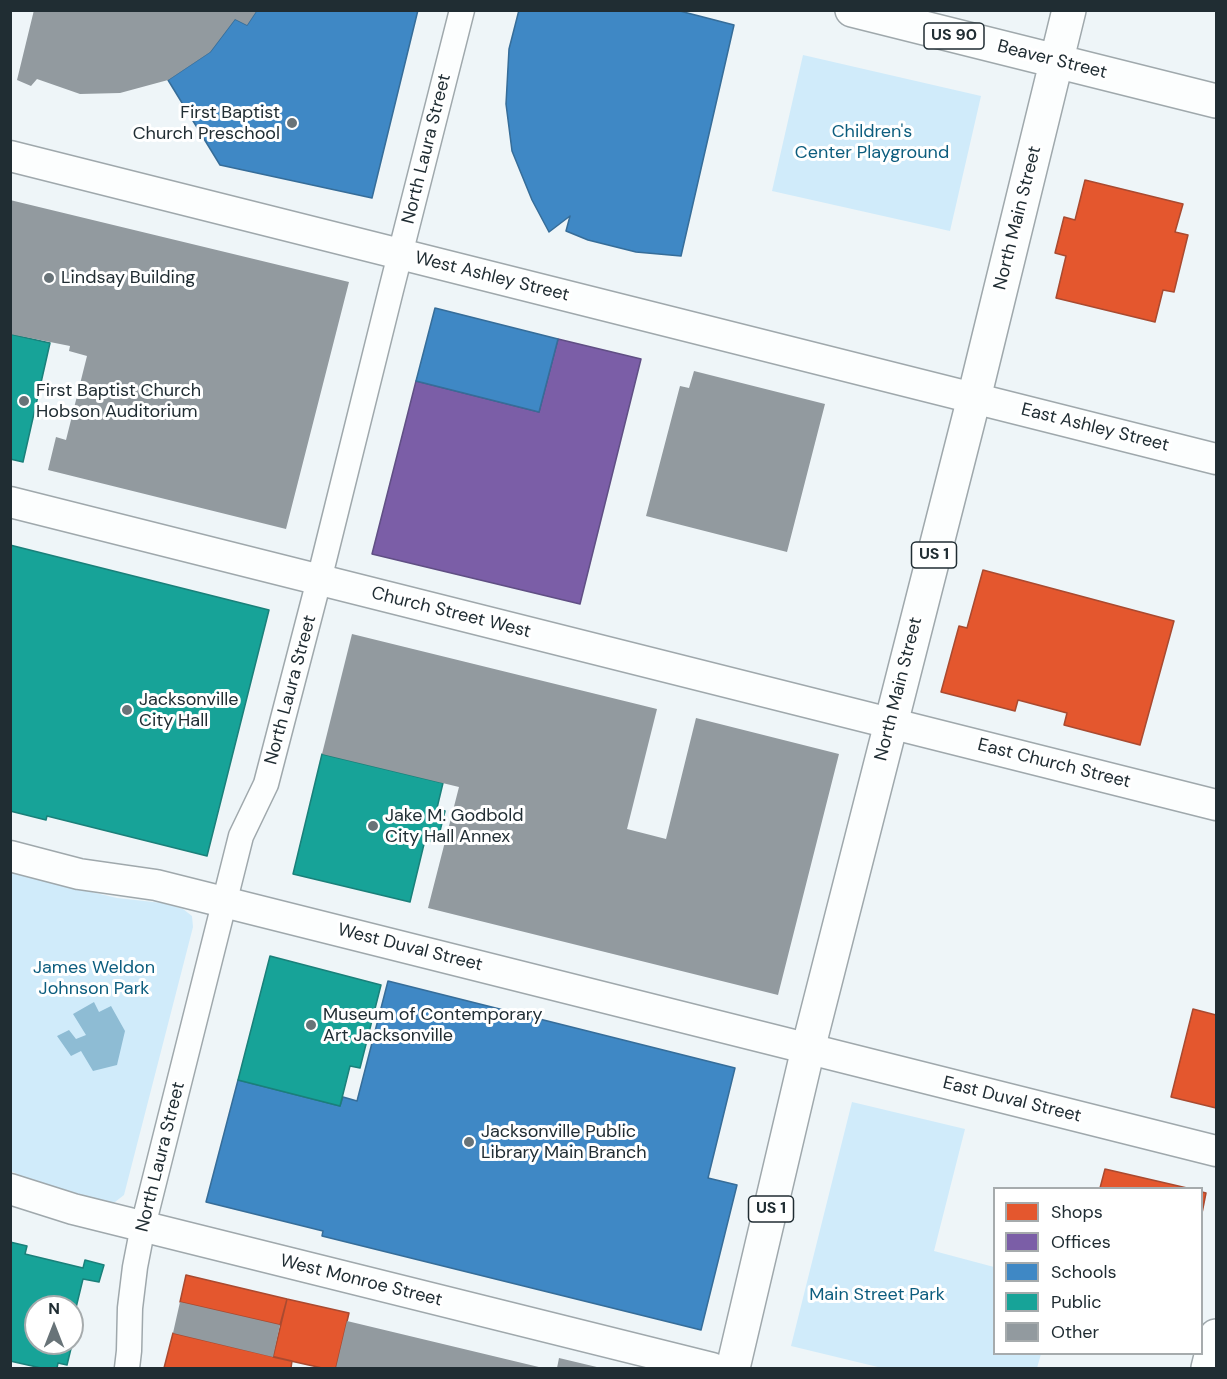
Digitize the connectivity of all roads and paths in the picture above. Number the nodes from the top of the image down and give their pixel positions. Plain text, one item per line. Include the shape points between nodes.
1 (462, 10) edge
2 (852, 10) edge
3 (1069, 10) edge
4 (1057, 61) junction
5 (1216, 101) edge
6 (10, 156) edge
7 (400, 254) junction
8 (974, 398) junction
9 (1216, 459) edge
10 (10, 502) edge
11 (319, 580) junction
12 (891, 724) junction
13 (1216, 805) edge
14 (10, 856) edge
15 (224, 902) junction
16 (808, 1048) junction
17 (1216, 1151) edge
18 (10, 1189) edge
19 (143, 1227) junction
20 (1216, 1336) edge
21 (127, 1368) edge
22 (712, 1368) edge
23 (733, 1368) edge
24 (1208, 1368) edge

1 - 7 street, North Laura Street
2 - 4 main road, Beaver Street / US 90
3 - 4 main road, North Main Street / US 1
4 - 5 main road, Beaver Street / US 90
4 - 8 main road, North Main Street / US 1
6 - 7 street, West Ashley Street
7 - 8 street, West Ashley Street
7 - 11 street, North Laura Street
8 - 9 street, East Ashley Street
8 - 12 main road, North Main Street / US 1
10 - 11 street, Church Street West
11 - 12 street, Church Street West
11 - 15 street, North Laura Street via 266,784 243,830
12 - 13 street, East Church Street
12 - 16 main road, North Main Street / US 1
14 - 15 street, West Duval Street via 79,874 141,882
15 - 16 street, West Duval Street
15 - 19 street, North Laura Street
16 - 17 street, East Duval Street
16 - 23 main road, North Main Street / US 1
18 - 19 street, West Monroe Street
19 - 21 street, North Laura Street via 130,1308
19 - 22 street, West Monroe Street
20 - 24 main road

